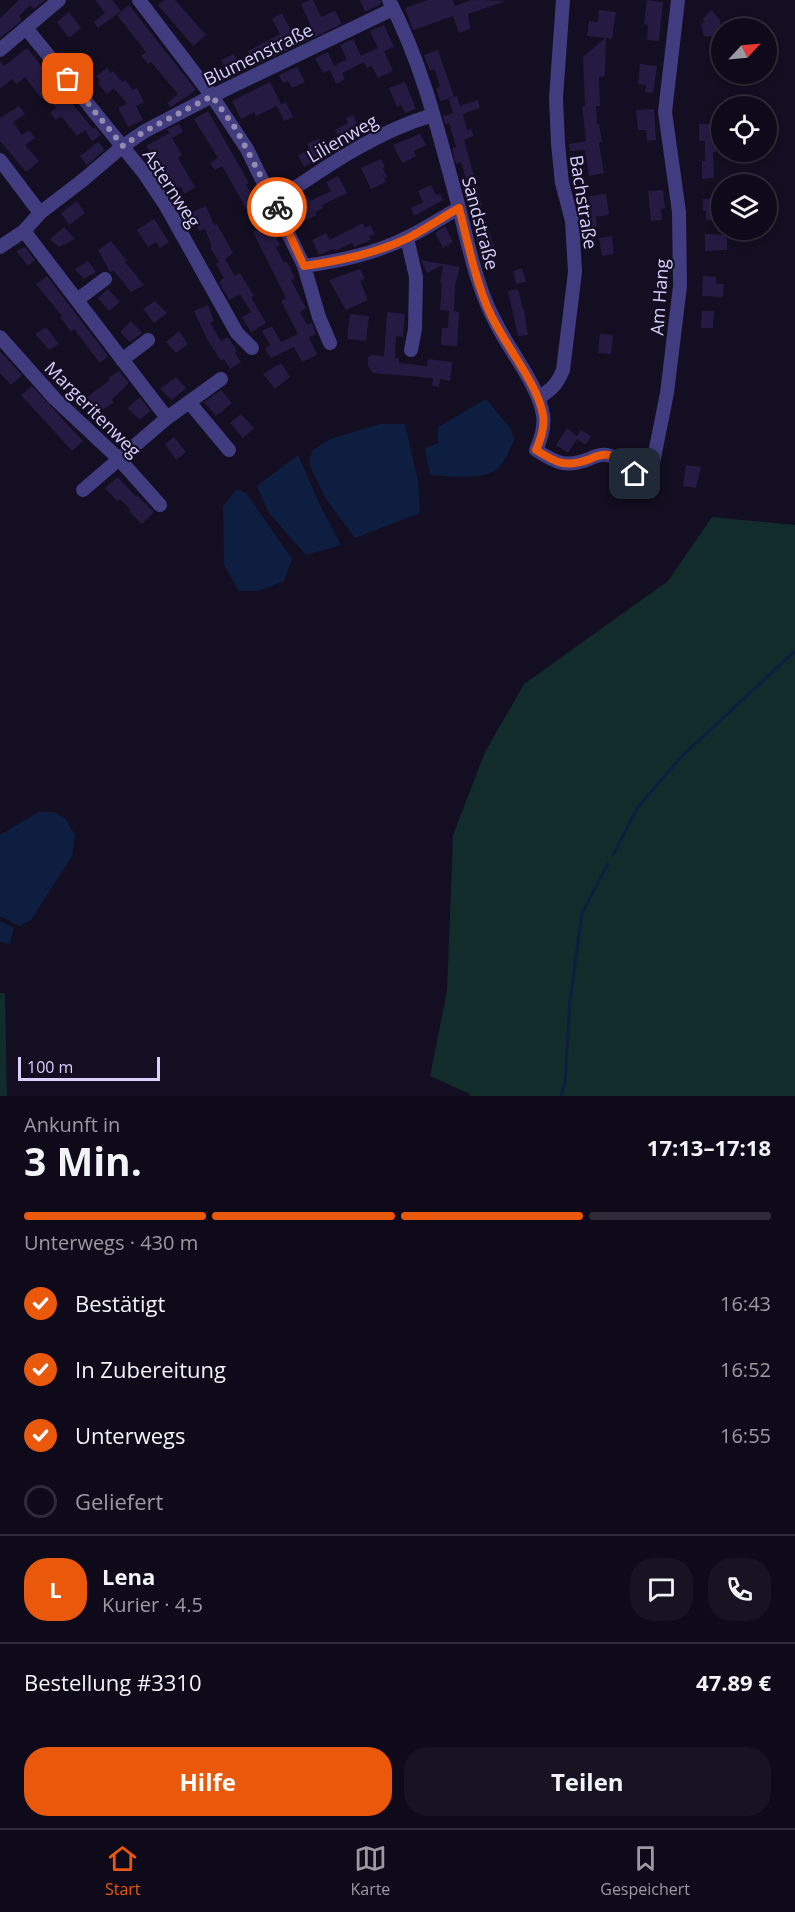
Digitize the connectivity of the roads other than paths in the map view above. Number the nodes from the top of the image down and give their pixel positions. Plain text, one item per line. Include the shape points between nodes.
1 (59, 0) edge
2 (139, 0) edge
3 (562, 0) edge
4 (678, 0) edge
5 (391, 4) edge
6 (26, 28) junction
7 (0, 50) edge
8 (212, 96) junction
9 (433, 115) junction
10 (123, 146) junction
11 (0, 160) edge
12 (274, 202) junction
13 (459, 208) junction
14 (39, 213) junction
15 (24, 231) junction
16 (407, 238) junction
17 (0, 247) edge
18 (304, 266) junction
19 (105, 279) dead end
20 (77, 300) junction
21 (0, 337) edge
22 (148, 340) dead end
23 (330, 343) dead end
24 (252, 348) dead end
25 (411, 350) dead end
26 (122, 360) junction
27 (221, 379) dead end
28 (538, 398) junction
29 (189, 402) junction
30 (166, 418) junction
31 (229, 450) dead end
32 (536, 450) joint
33 (118, 458) junction
34 (83, 490) dead end
35 (160, 505) dead end

1 - 6 street
2 - 8 street
3 - 28 street, Bachstraße via 556,89 558,144 562,183 572,221 575,272 563,370 552,390
4 - 32 street, Am Hang via 665,112 679,212 680,286 667,393 652,463 647,472 635,474 606,454 571,465 558,463
5 - 8 street, Blumenstraße
5 - 9 street, Sandstraße via 413,53
6 - 7 street
6 - 10 street, Asternweg
8 - 10 street, Blumenstraße
8 - 12 street via 236,129
9 - 12 street, Lilienweg via 369,142
9 - 13 street, Sandstraße
10 - 14 street, Blumenstraße
10 - 24 street, Asternweg via 166,206 237,333
11 - 14 street
12 - 18 street
13 - 16 street
13 - 28 street, Sandstraße via 490,313
14 - 15 street, Blumenstraße
15 - 17 street, Blumenstraße
15 - 20 street
16 - 18 street via 358,256
16 - 25 street via 416,276
18 - 23 street
19 - 20 street
20 - 26 street
21 - 33 street, Margeritenweg via 55,399
22 - 26 street
26 - 30 street
27 - 29 street
28 - 32 street, Sandstraße via 543,425
29 - 30 street
29 - 31 street
30 - 33 street
33 - 34 street
33 - 35 street, Margeritenweg

